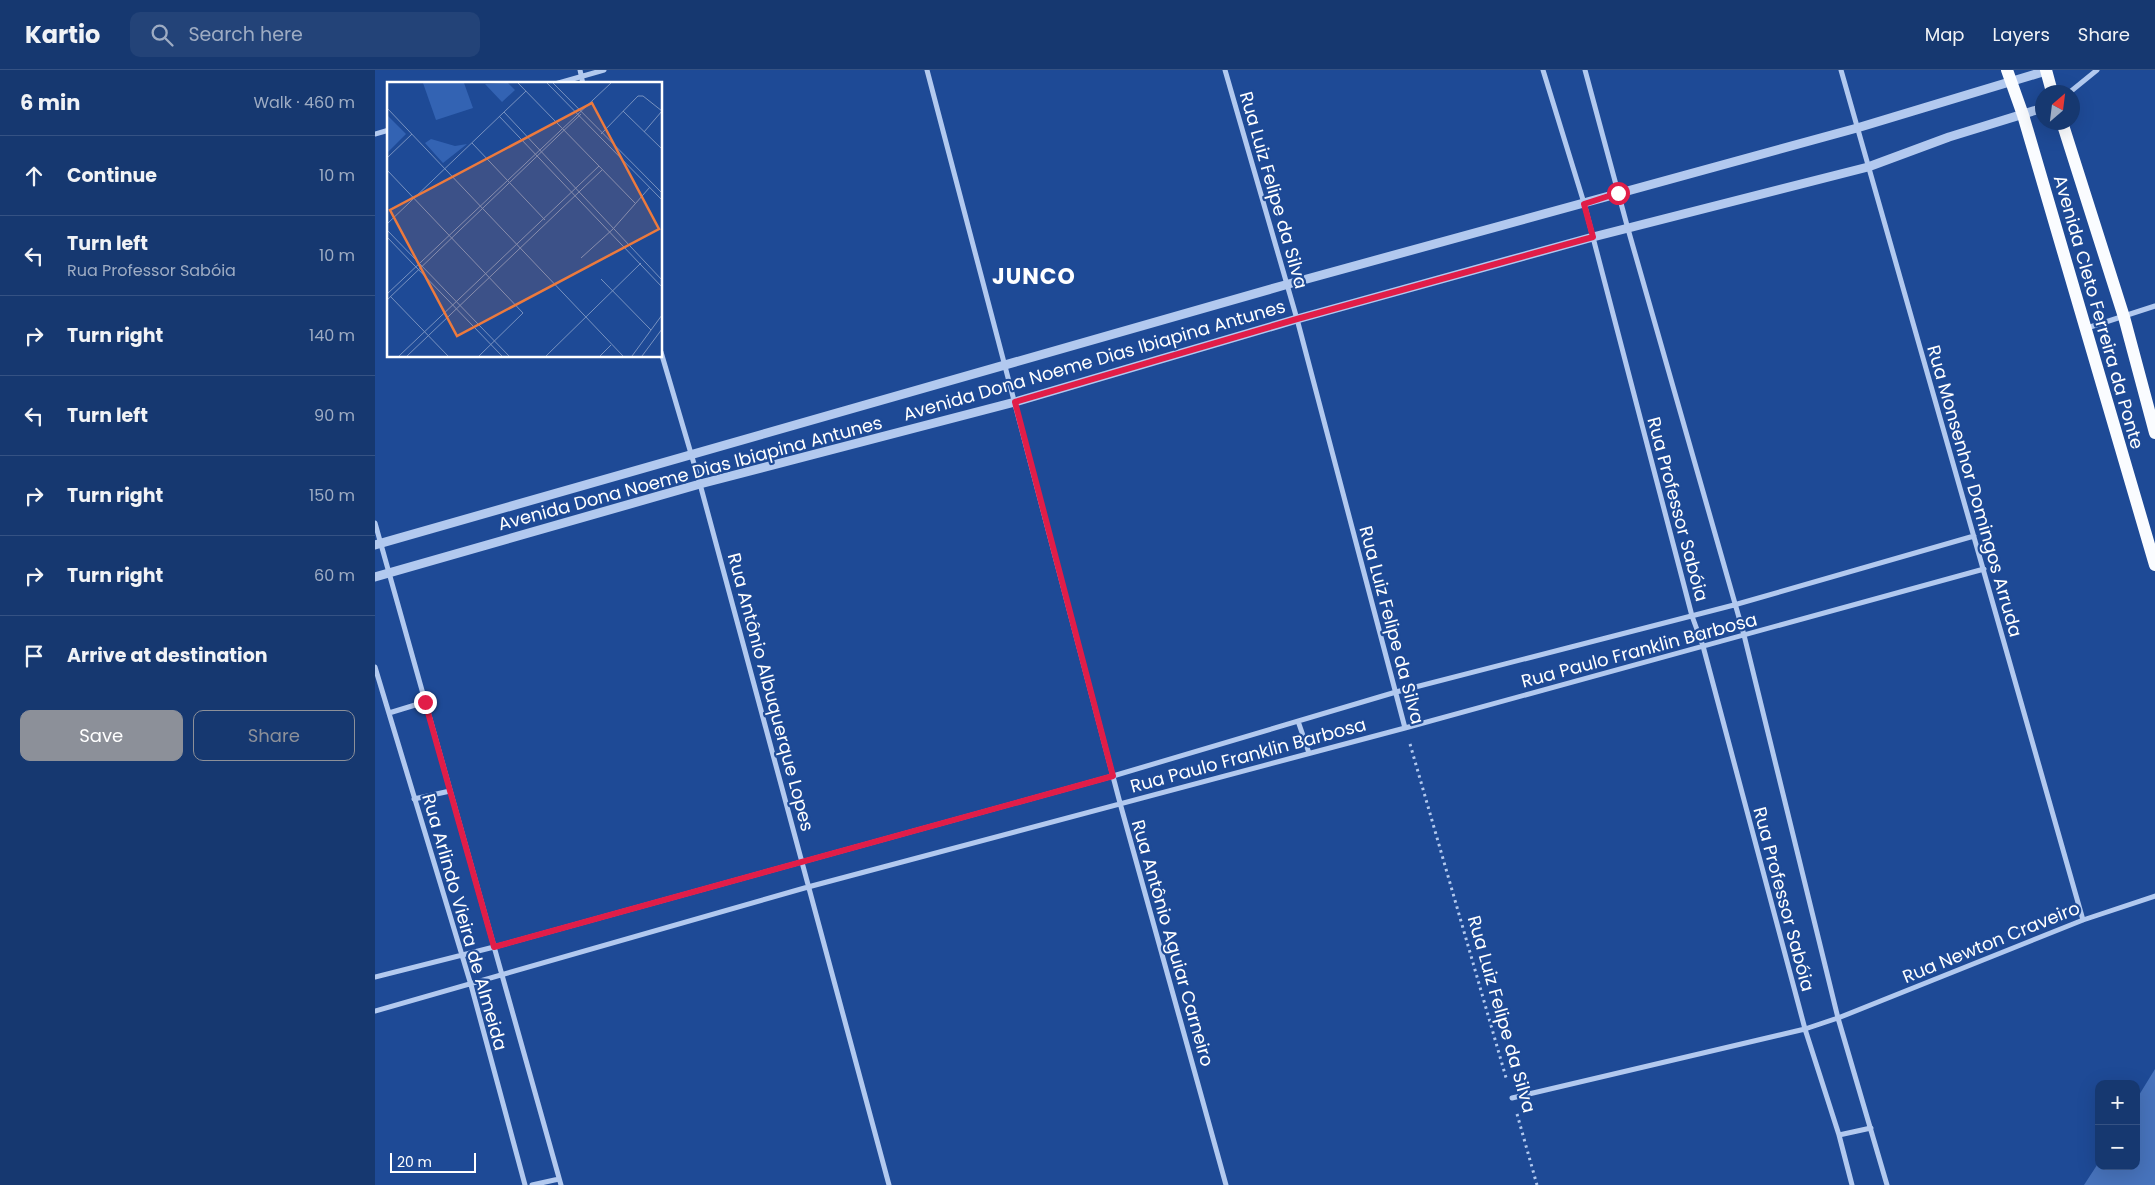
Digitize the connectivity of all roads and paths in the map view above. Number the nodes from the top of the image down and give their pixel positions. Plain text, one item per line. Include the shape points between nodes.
1 (579, 70) edge
2 (604, 70) edge
3 (927, 70) edge
4 (1225, 70) edge
5 (1543, 70) edge
6 (1585, 70) edge
7 (1841, 70) edge
8 (2047, 70) edge
9 (2097, 70) edge
10 (581, 76) junction
11 (2009, 76) edge
12 (562, 82) edge
13 (582, 82) edge
14 (2050, 85) edge
15 (2079, 85) edge
16 (2035, 110) edge
17 (2023, 114) junction
18 (1857, 128) junction
19 (2065, 130) edge
20 (1868, 167) junction
21 (1618, 193) junction
22 (1584, 204) junction
23 (1628, 229) junction
24 (1593, 237) junction
25 (1285, 285) junction
26 (2155, 306) edge
27 (2124, 317) junction
28 (1297, 319) junction
29 (2086, 328) junction
30 (663, 358) edge
31 (1006, 365) junction
32 (1015, 402) junction
33 (2155, 434) edge
34 (691, 454) junction
35 (700, 484) junction
36 (375, 523) edge
37 (1974, 536) junction
38 (378, 544) edge
39 (2155, 565) edge
40 (1984, 569) junction
41 (389, 574) junction
42 (375, 577) edge
43 (1735, 605) junction
44 (1693, 616) junction
45 (1743, 635) junction
46 (1703, 646) junction
47 (375, 667) edge
48 (1396, 692) junction
49 (425, 702) junction
50 (389, 713) junction
51 (1298, 721) junction
52 (1405, 728) junction
53 (1309, 754) junction
54 (1113, 776) junction
55 (450, 791) junction
56 (414, 799) junction
57 (1120, 803) junction
58 (802, 862) junction
59 (808, 887) junction
60 (2155, 896) edge
61 (2083, 920) junction
62 (494, 947) junction
63 (461, 954) junction
64 (502, 975) junction
65 (375, 978) edge
66 (471, 985) junction
67 (375, 1011) edge
68 (1838, 1018) junction
69 (1805, 1028) junction
70 (1512, 1098) junction
71 (1871, 1128) junction
72 (1839, 1135) junction
73 (559, 1179) junction
74 (525, 1185) edge
75 (532, 1185) edge
76 (561, 1185) edge
77 (889, 1185) edge
78 (1226, 1185) edge
79 (1537, 1185) edge
80 (1853, 1185) edge
81 (1887, 1185) edge

1 - 10 street
2 - 10 street
3 - 31 street, Rua Antônio Aguiar Carneiro
4 - 25 street, Rua Luiz Felipe da Silva
5 - 22 street, Rua Professor Sabóia
6 - 21 street, Rua Professor Sabóia
7 - 18 street, Rua Monsenhor Domingos Arruda
8 - 11 street, Avenida Dona Noeme Dias Ibiapina Antunes
8 - 14 main road
9 - 15 street
10 - 12 street
10 - 13 street
11 - 17 main road, Avenida Cleto Ferreira da Ponte
11 - 18 street, Avenida Dona Noeme Dias Ibiapina Antunes
16 - 17 street, Avenida Dona Noeme Dias Ibiapina Antunes
17 - 20 street, Avenida Dona Noeme Dias Ibiapina Antunes
17 - 29 main road, Avenida Cleto Ferreira da Ponte
18 - 20 street, Rua Monsenhor Domingos Arruda
18 - 21 street, Avenida Dona Noeme Dias Ibiapina Antunes
19 - 27 main road, Avenida Cleto Ferreira da Ponte
20 - 23 street, Avenida Dona Noeme Dias Ibiapina Antunes
20 - 37 street, Rua Monsenhor Domingos Arruda
21 - 22 street, Avenida Dona Noeme Dias Ibiapina Antunes
21 - 23 street, Rua Professor Sabóia
22 - 24 street, Rua Professor Sabóia
22 - 25 street, Avenida Dona Noeme Dias Ibiapina Antunes
23 - 24 street, Avenida Dona Noeme Dias Ibiapina Antunes
23 - 43 street, Rua Professor Sabóia
24 - 28 street, Avenida Dona Noeme Dias Ibiapina Antunes
24 - 44 street, Rua Professor Sabóia
25 - 28 street, Rua Luiz Felipe da Silva
25 - 31 street, Avenida Dona Noeme Dias Ibiapina Antunes
26 - 27 street
27 - 29 street
27 - 33 main road, Avenida Cleto Ferreira da Ponte
28 - 32 street, Avenida Dona Noeme Dias Ibiapina Antunes
28 - 48 street, Rua Luiz Felipe da Silva
29 - 39 main road, Avenida Cleto Ferreira da Ponte
30 - 34 street, Rua Antônio Albuquerque Lopes
31 - 32 street, Rua Antônio Aguiar Carneiro
31 - 34 street, Avenida Dona Noeme Dias Ibiapina Antunes
32 - 35 street, Avenida Dona Noeme Dias Ibiapina Antunes
32 - 54 street, Rua Antônio Aguiar Carneiro
34 - 35 street, Rua Antônio Albuquerque Lopes
34 - 38 street, Avenida Dona Noeme Dias Ibiapina Antunes
35 - 41 street, Avenida Dona Noeme Dias Ibiapina Antunes
35 - 58 street, Rua Antônio Albuquerque Lopes
36 - 38 street, Rua Arlindo Vieira de Almeida
37 - 40 street, Rua Monsenhor Domingos Arruda
37 - 43 street, Rua Paulo Franklin Barbosa
38 - 41 street, Rua Arlindo Vieira de Almeida
40 - 45 street, Rua Paulo Franklin Barbosa
40 - 61 street, Rua Monsenhor Domingos Arruda
41 - 42 street, Avenida Dona Noeme Dias Ibiapina Antunes
41 - 49 street, Rua Arlindo Vieira de Almeida
43 - 44 street, Rua Paulo Franklin Barbosa
43 - 45 street, Rua Professor Sabóia
44 - 46 street, Rua Professor Sabóia
44 - 48 street, Rua Paulo Franklin Barbosa
45 - 46 street, Rua Paulo Franklin Barbosa
45 - 68 street, Rua Professor Sabóia
46 - 52 street, Rua Paulo Franklin Barbosa
46 - 69 street, Rua Professor Sabóia
47 - 50 street, Rua Arlindo Vieira de Almeida
48 - 51 street, Rua Paulo Franklin Barbosa
48 - 52 street, Rua Luiz Felipe da Silva
49 - 50 street
49 - 55 street, Rua Arlindo Vieira de Almeida
50 - 56 street, Rua Arlindo Vieira de Almeida
51 - 53 street
51 - 54 street, Rua Paulo Franklin Barbosa
52 - 53 street, Rua Paulo Franklin Barbosa
52 - 70 path, Rua Luiz Felipe da Silva
53 - 57 street, Rua Paulo Franklin Barbosa
54 - 57 street, Rua Antônio Aguiar Carneiro
54 - 58 street, Rua Paulo Franklin Barbosa
55 - 56 street
55 - 62 street, Rua Arlindo Vieira de Almeida
56 - 63 street, Rua Arlindo Vieira de Almeida
57 - 59 street, Rua Paulo Franklin Barbosa
57 - 78 street, Rua Antônio Aguiar Carneiro
58 - 59 street, Rua Antônio Albuquerque Lopes
58 - 62 street, Rua Paulo Franklin Barbosa
59 - 64 street, Rua Paulo Franklin Barbosa
59 - 77 street, Rua Antônio Albuquerque Lopes
60 - 61 street, Rua Newton Craveiro
61 - 68 street, Rua Newton Craveiro
62 - 63 street, Rua Paulo Franklin Barbosa
62 - 64 street, Rua Arlindo Vieira de Almeida
63 - 65 street, Rua Paulo Franklin Barbosa
63 - 66 street, Rua Arlindo Vieira de Almeida
64 - 66 street, Rua Paulo Franklin Barbosa
64 - 73 street, Rua Arlindo Vieira de Almeida
66 - 67 street, Rua Paulo Franklin Barbosa
66 - 74 street, Rua Arlindo Vieira de Almeida
68 - 69 street, Rua Newton Craveiro
68 - 71 street, Rua Professor Sabóia
69 - 70 street
69 - 72 street, Rua Professor Sabóia
70 - 79 path, Rua Luiz Felipe da Silva
71 - 72 street
71 - 81 street, Rua Professor Sabóia
72 - 80 street, Rua Professor Sabóia
73 - 75 street
73 - 76 street, Rua Arlindo Vieira de Almeida

